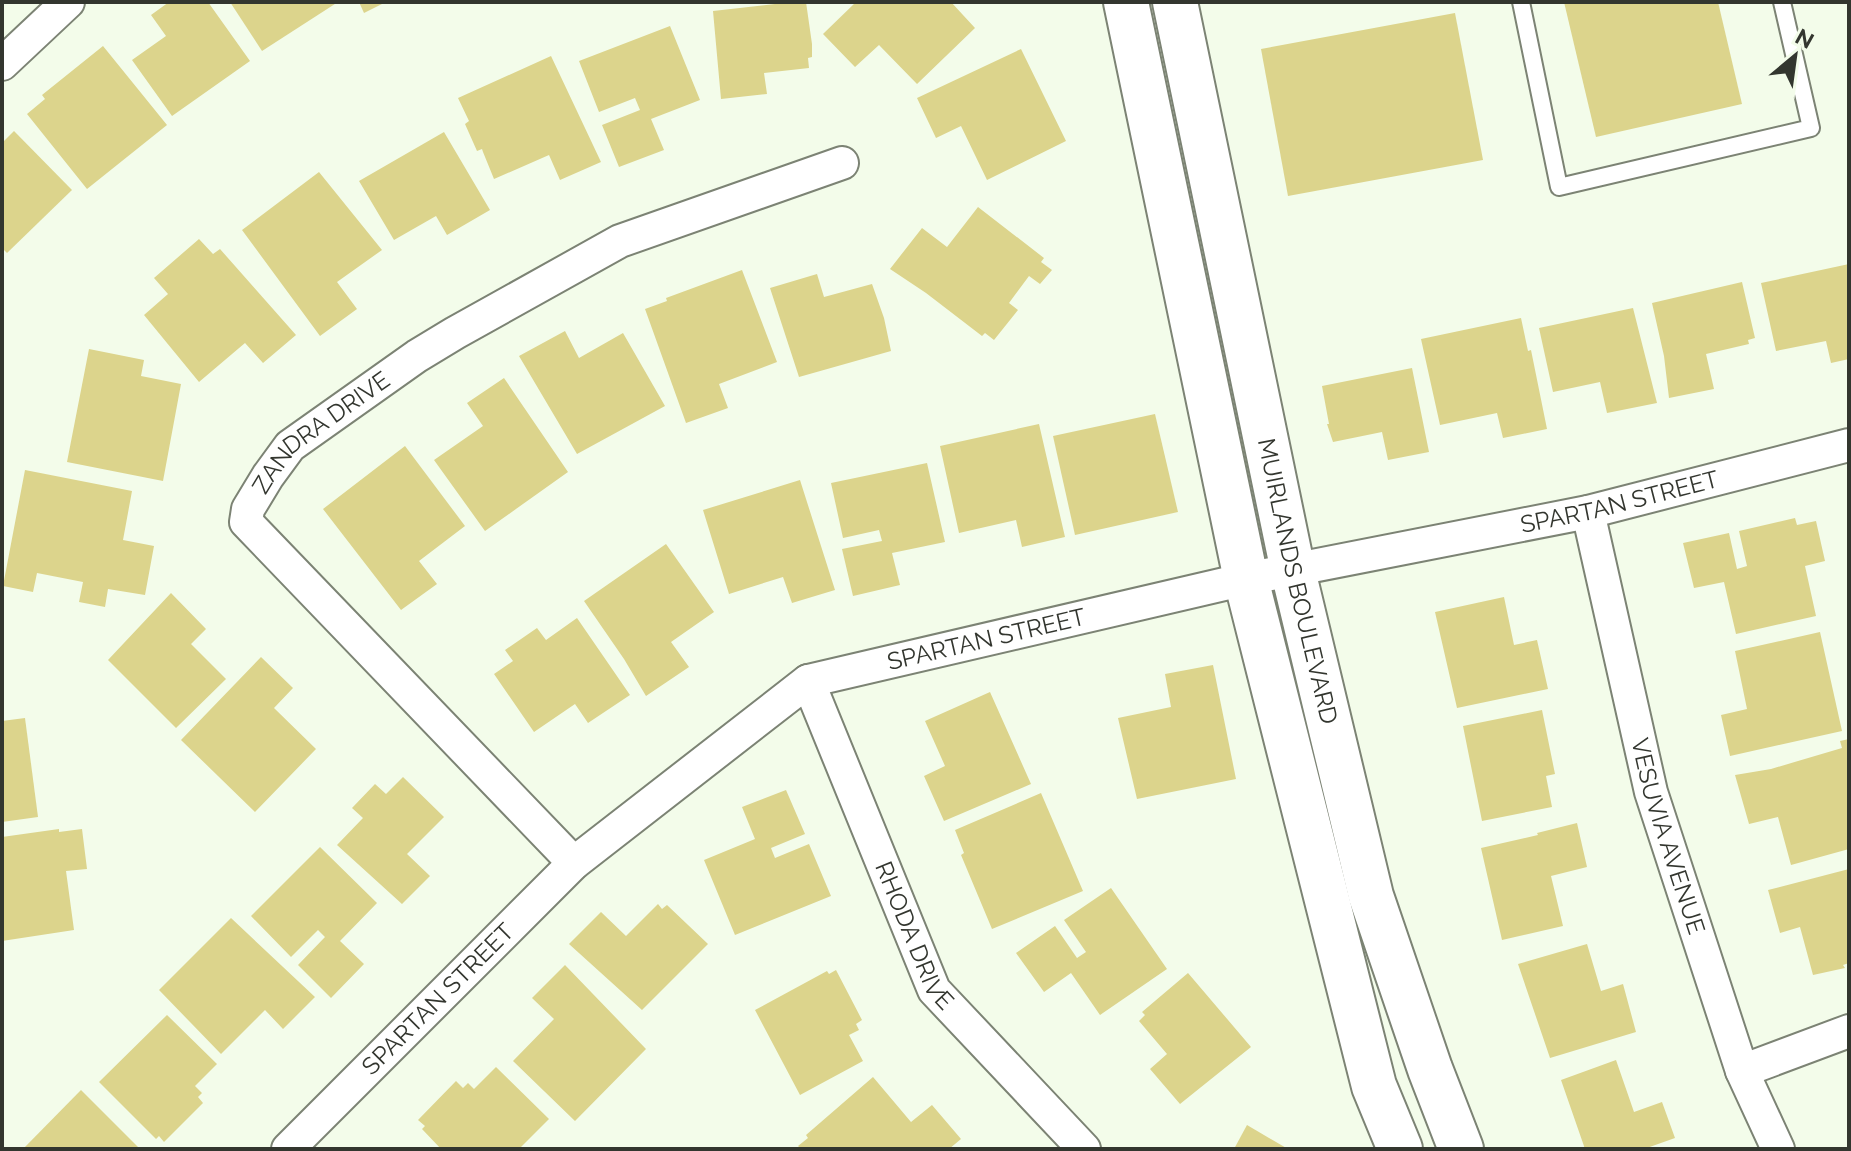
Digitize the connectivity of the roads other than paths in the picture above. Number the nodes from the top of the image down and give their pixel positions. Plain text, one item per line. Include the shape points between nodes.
1 (68, 2) edge
2 (1126, 2) edge
3 (1175, 2) edge
4 (1521, 2) edge
5 (1782, 2) edge
6 (2, 64) edge
7 (842, 163) dead end
8 (1849, 445) edge
9 (1588, 512) junction
10 (1293, 571) junction
11 (1246, 579) junction
12 (808, 681) junction
13 (574, 863) junction
14 (1849, 1031) edge
15 (1742, 1071) junction
16 (288, 1149) edge
17 (1084, 1149) edge
18 (1400, 1149) edge
19 (1461, 1149) edge
20 (1778, 1149) edge

1 - 6 street
2 - 11 main road, MUIRLANDS BOULEVARD
3 - 10 main road, MUIRLANDS BOULEVARD
4 - 5 lane via 1559,187 1811,128
7 - 13 street, ZANDRA DRIVE via 620,241 455,333 300,438 248,509 246,522
8 - 9 street, SPARTAN STREET
9 - 10 street, SPARTAN STREET
9 - 15 street, VESUVIA AVENUE via 1651,792
10 - 11 street, SPARTAN STREET
10 - 19 main road, MUIRLANDS BOULEVARD via 1371,896
11 - 12 street, SPARTAN STREET
11 - 18 main road, MUIRLANDS BOULEVARD via 1374,1086
12 - 13 street, SPARTAN STREET
12 - 17 street, RHODA DRIVE via 934,990
13 - 16 street, SPARTAN STREET
14 - 15 street
15 - 20 street, VESUVIA AVENUE

